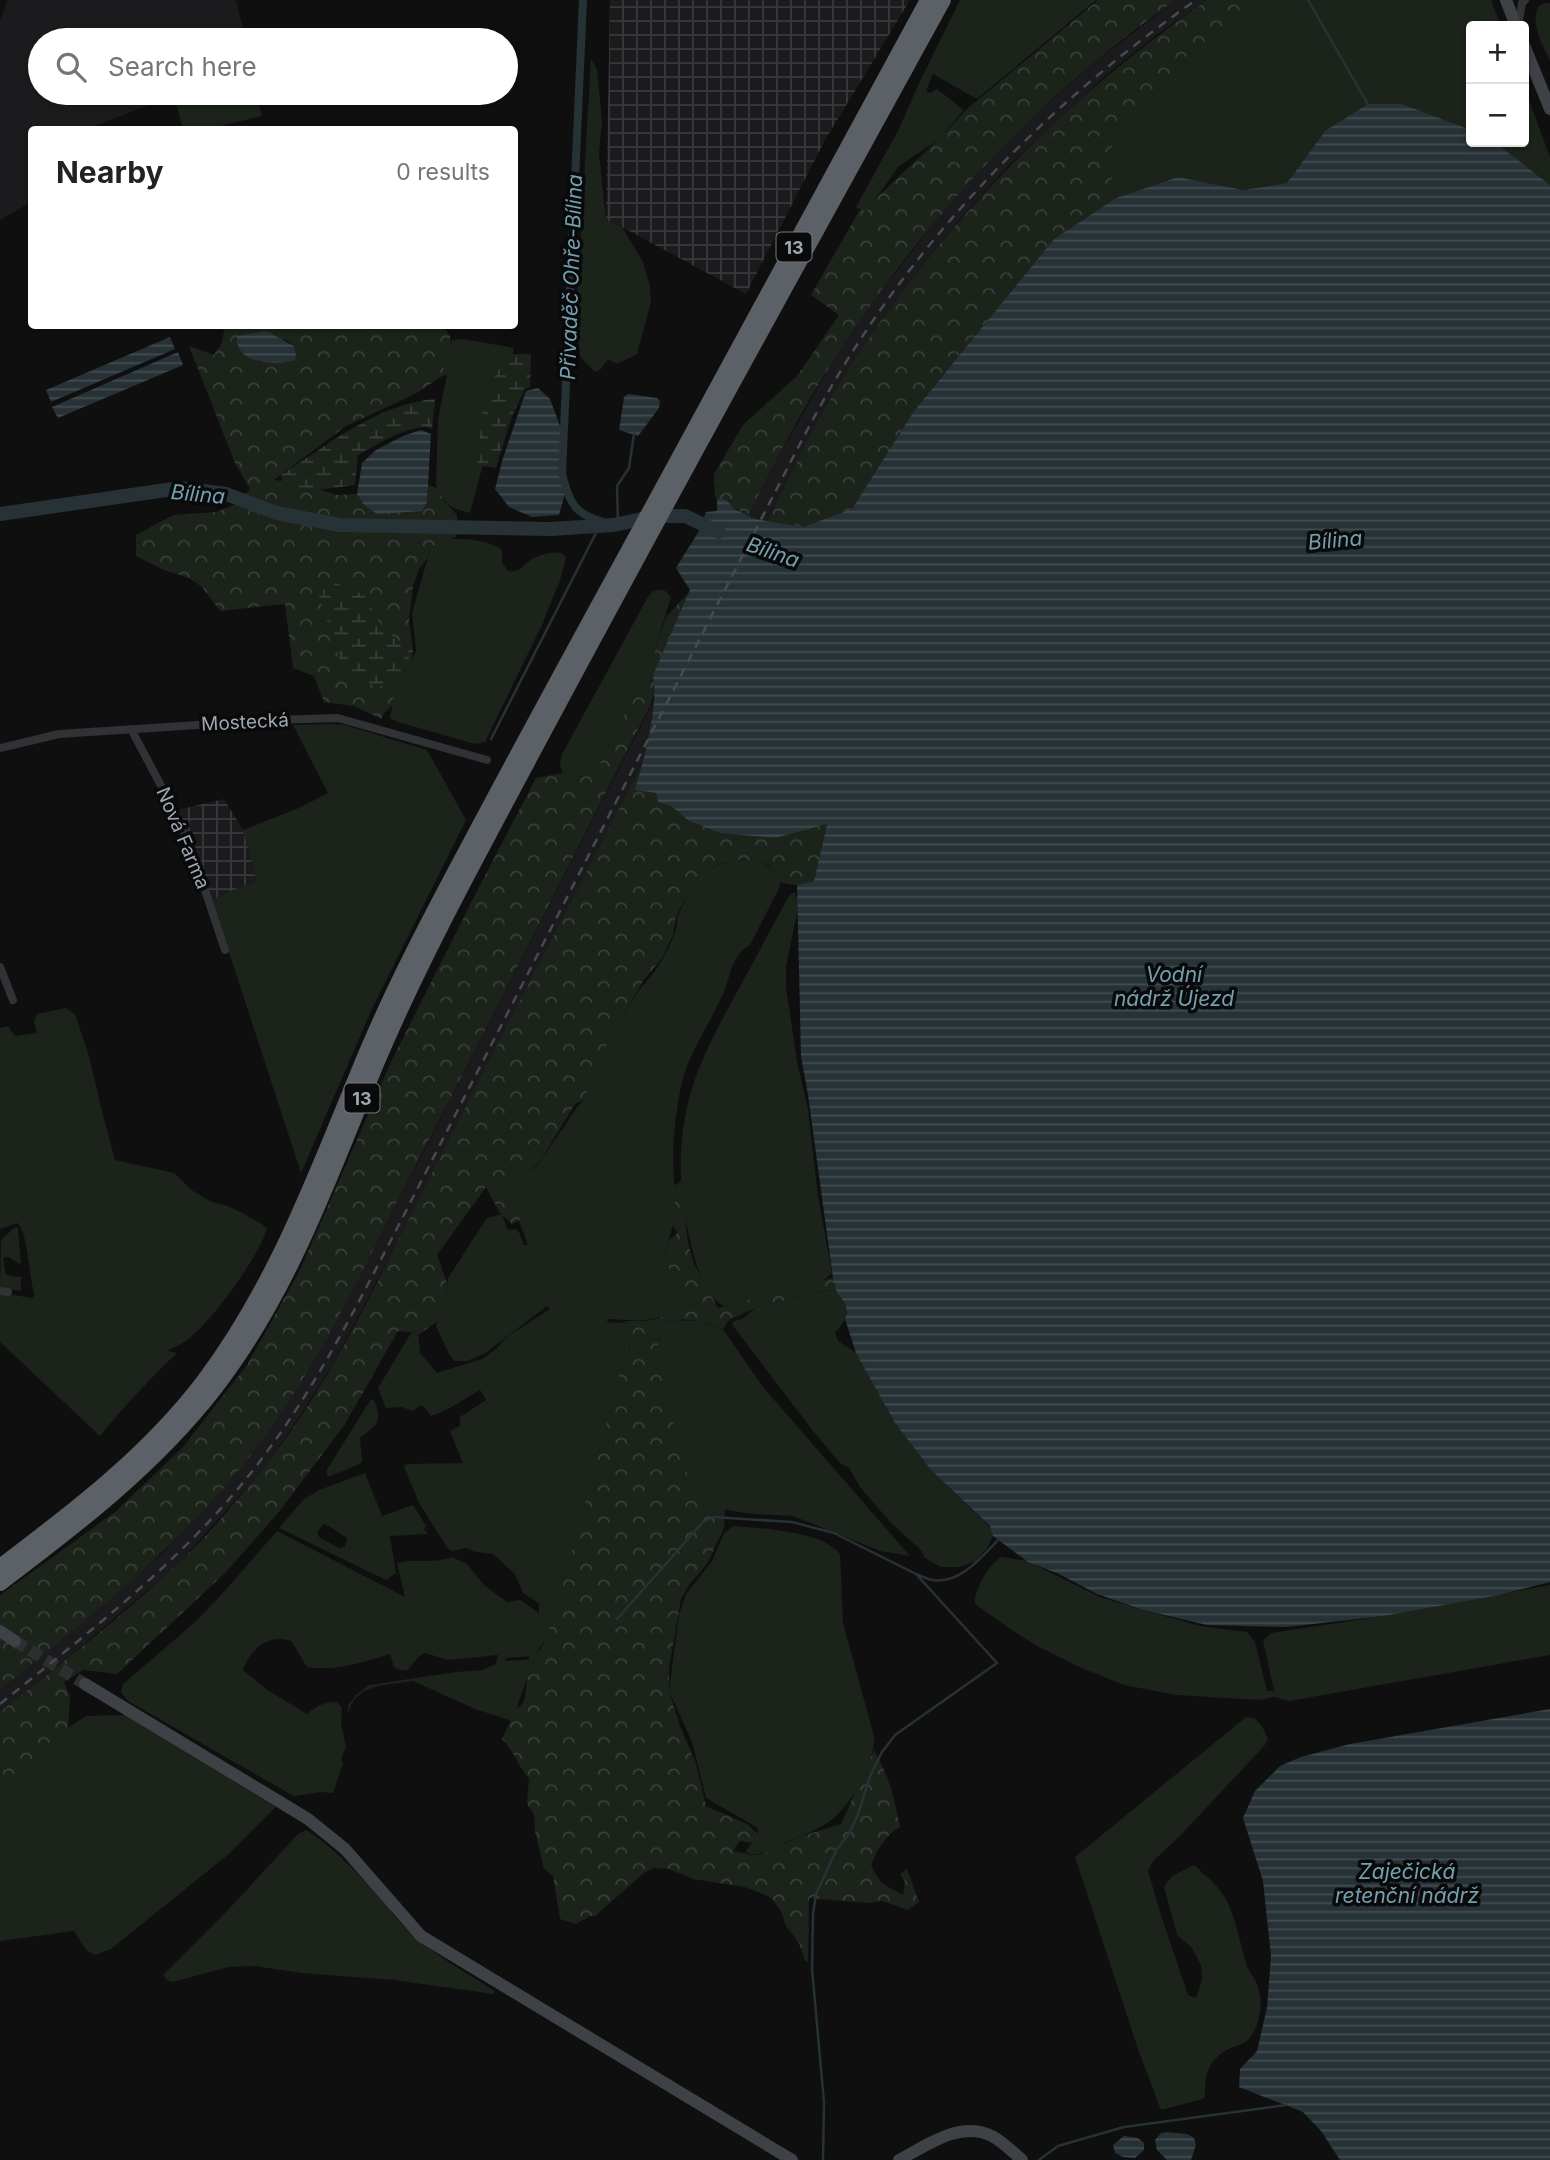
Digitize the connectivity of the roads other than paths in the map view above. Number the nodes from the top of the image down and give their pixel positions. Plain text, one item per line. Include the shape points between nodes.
1 (928, 0) edge
2 (943, 0) edge
3 (1506, 0) edge
4 (1525, 0) edge
5 (1515, 21) edge
6 (1518, 21) edge
7 (1529, 57) edge
8 (1550, 109) edge
9 (131, 729) junction
10 (0, 748) edge
11 (487, 760) dead end
12 (225, 950) dead end
13 (0, 967) edge
14 (13, 1000) dead end
15 (0, 1567) edge
16 (0, 1583) edge
17 (0, 1631) edge
18 (15, 1641) tunnel mouth
19 (85, 1684) tunnel mouth
20 (792, 2160) edge
21 (899, 2160) edge
22 (1022, 2160) edge

1 - 15 highway, 13 via 412,954 264,1288 195,1392 131,1462
2 - 16 highway, 13 via 438,930 295,1257 237,1358 189,1419 139,1471
3 - 5 street
4 - 6 street
7 - 8 street
9 - 10 street, Mostecká via 59,734
9 - 11 street, Mostecká via 338,718
9 - 12 street, Nová Farma via 180,824
13 - 14 street
17 - 18 street
19 - 20 street via 308,1819 345,1849 421,1936
21 - 22 street via 968,2130 992,2136

